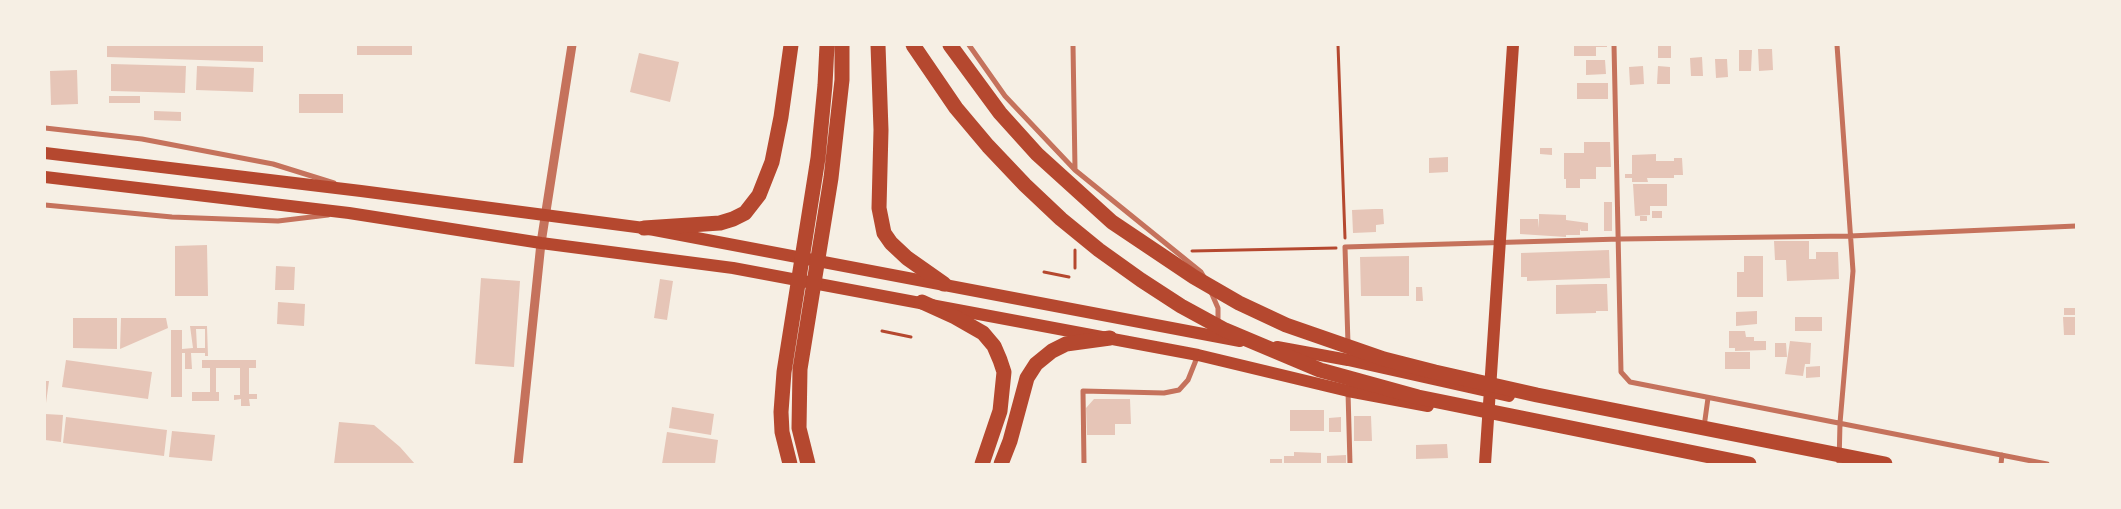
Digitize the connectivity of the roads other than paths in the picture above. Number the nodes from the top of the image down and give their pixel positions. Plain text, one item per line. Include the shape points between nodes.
1 (572, 45) edge
2 (791, 45) edge
3 (827, 45) edge
4 (842, 45) edge
5 (878, 45) edge
6 (913, 45) edge
7 (950, 45) edge
8 (969, 45) edge
9 (1073, 45) edge
10 (1513, 45) edge
11 (1614, 45) edge
12 (1837, 45) edge
13 (45, 128) edge
14 (45, 153) edge
15 (1075, 170) junction
16 (45, 177) edge
17 (361, 191) junction
18 (45, 205) edge
19 (348, 213) junction
20 (545, 216) junction
21 (2076, 226) edge
22 (644, 228) junction
23 (1850, 236) junction
24 (1620, 239) junction
25 (541, 243) junction
26 (1500, 243) junction
27 (944, 284) junction
28 (922, 302) junction
29 (801, 313) junction
30 (1218, 337) junction
31 (1110, 338) junction
32 (1198, 354) junction
33 (1348, 360) junction
34 (1348, 391) junction
35 (1489, 392) junction
36 (1708, 398) junction
37 (1487, 418) junction
38 (1840, 423) junction
39 (1703, 434) junction
40 (2002, 455) junction
41 (1839, 463) edge
42 (518, 464) edge
43 (790, 464) edge
44 (808, 464) edge
45 (982, 464) edge
46 (1001, 464) edge
47 (1084, 464) edge
48 (1350, 464) edge
49 (1485, 464) edge
50 (1720, 464) edge
51 (1749, 464) edge
52 (1854, 464) edge
53 (1885, 464) edge
54 (2001, 464) edge
55 (2047, 464) edge

1 - 20 street
2 - 22 highway via 772,162 759,195 745,213 720,223
3 - 29 highway via 818,158 806,230
4 - 29 highway via 831,178 822,232
5 - 27 highway via 879,208 884,233 907,258
6 - 51 highway via 956,108 988,146 1061,219 1141,280 1225,330 1320,370 1418,398
7 - 53 highway via 1000,113 1037,154 1112,222 1194,277 1238,303 1286,325 1384,358 1537,396
8 - 15 street via 1005,96
9 - 15 street
10 - 26 main road
11 - 24 street
12 - 23 street
13 - 17 street via 142,139 273,164
14 - 17 main road
15 - 30 street via 1201,272 1218,308
16 - 19 main road
17 - 20 main road
18 - 19 street via 172,217 278,222
19 - 25 main road
20 - 22 main road
20 - 25 street
21 - 23 street
22 - 27 main road
23 - 24 street
23 - 38 street via 1853,271
24 - 26 street
24 - 36 street via 1621,372 1630,382
25 - 28 main road via 733,268
25 - 42 street
26 - 33 street via 1345,247
26 - 35 main road
27 - 30 main road
28 - 31 main road
28 - 45 highway via 983,334 994,346 1000,360 1004,372 1000,410
29 - 43 highway via 784,372 781,412 783,440
29 - 44 highway via 798,408 799,428
30 - 33 main road
31 - 32 main road
31 - 46 highway via 1066,344 1052,350 1036,364 1027,378
32 - 34 main road
32 - 47 street via 1188,380 1179,390 1164,393 1083,392
33 - 34 street
33 - 35 main road
34 - 37 main road
34 - 48 street
35 - 37 main road
35 - 39 main road
36 - 38 street
36 - 39 street
37 - 49 main road
37 - 50 main road
38 - 40 street
38 - 41 street
39 - 41 main road
40 - 54 street
40 - 55 street
41 - 52 main road

